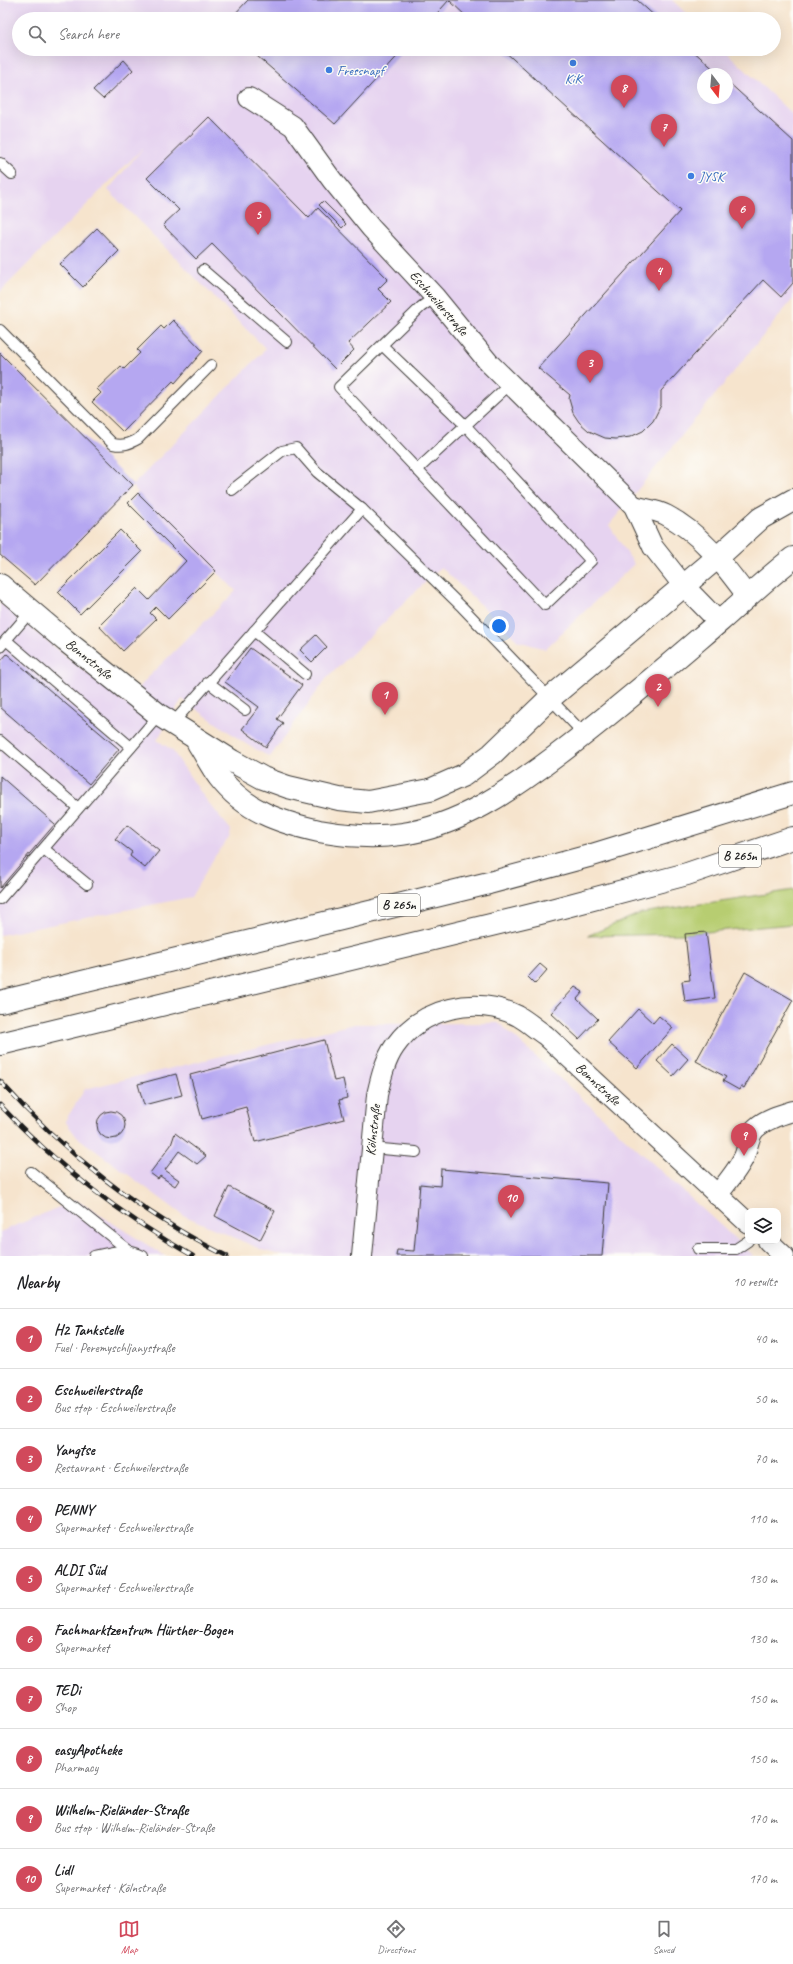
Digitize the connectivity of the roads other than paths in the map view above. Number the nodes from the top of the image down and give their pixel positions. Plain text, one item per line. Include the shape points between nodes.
1 (248, 98) dead end
2 (0, 163) edge
3 (12, 174) dead end
4 (203, 270) dead end
5 (435, 297) junction
6 (0, 330) edge
7 (287, 342) dead end
8 (382, 346) junction
9 (212, 365) dead end
10 (510, 384) junction
11 (465, 425) junction
12 (417, 470) junction
13 (232, 490) dead end
14 (793, 500) edge
15 (634, 506) junction
16 (362, 509) junction
17 (718, 557) junction
18 (793, 558) edge
19 (0, 585) edge
20 (683, 585) junction
21 (748, 597) junction
22 (31, 611) junction
23 (719, 622) junction
24 (254, 631) junction
25 (3, 644) edge
26 (305, 674) dead end
27 (208, 682) junction
28 (549, 699) junction
29 (245, 710) dead end
30 (177, 727) junction
31 (585, 735) junction
32 (0, 741) edge
33 (131, 747) junction
34 (793, 793) edge
35 (78, 808) junction
36 (793, 838) edge
37 (44, 849) junction
38 (88, 884) dead end
39 (0, 899) edge
40 (0, 1002) edge
41 (423, 1019) joint
42 (0, 1044) edge
43 (793, 1111) edge
44 (371, 1148) junction
45 (416, 1152) dead end
46 (31, 1172) dead end
47 (717, 1195) junction
48 (745, 1220) edge
49 (745, 1243) edge
50 (771, 1244) edge
51 (698, 1249) dead end
52 (128, 1250) junction
53 (94, 1256) edge
54 (143, 1256) edge
55 (362, 1256) edge
56 (784, 1256) edge

1 - 5 street, Eschweilerstraße via 293,126 371,228
2 - 3 lane
4 - 7 lane
5 - 8 lane via 421,307
5 - 10 street, Eschweilerstraße via 489,363
6 - 9 lane via 113,444 120,446 138,439
8 - 11 lane
8 - 12 lane via 339,387
10 - 11 lane
10 - 15 street, Eschweilerstraße
11 - 12 lane
11 - 12 lane via 591,561 545,605
13 - 16 lane via 282,451 296,448 316,472
14 - 17 main road via 761,518
15 - 17 street via 665,514 694,532
15 - 20 street, Eschweilerstraße via 653,547
16 - 24 lane
16 - 28 lane via 462,607
17 - 20 main road
17 - 21 street
18 - 21 main road
19 - 22 main road, Bonnstraße
20 - 23 street, Eschweilerstraße
20 - 28 main road
21 - 23 main road
22 - 25 lane
22 - 30 main road, Bonnstraße
23 - 31 main road
24 - 26 lane
24 - 27 lane
25 - 33 lane
27 - 29 lane
27 - 30 lane
28 - 30 main road via 492,754 464,775 430,790 368,802 339,799 263,778
28 - 31 lane
30 - 31 main road via 239,798 267,816 332,833 402,834 433,826 501,794
30 - 33 lane
32 - 35 lane
33 - 35 lane
34 - 40 main road, B 265n via 589,856 489,883
35 - 37 lane
36 - 42 main road, B 265n via 687,874 540,913
37 - 38 lane
37 - 39 lane
41 - 44 street, Kölnstraße via 408,1030 394,1047 383,1069 377,1094
41 - 47 street, Bonnstraße via 446,1010 470,1005 518,1016 545,1035
43 - 47 street via 770,1119 754,1129 732,1178
44 - 45 lane
44 - 55 street, Kölnstraße
46 - 52 lane
47 - 48 street, Bonnstraße
49 - 51 lane via 736,1249
50 - 56 street
52 - 53 lane
52 - 54 lane

